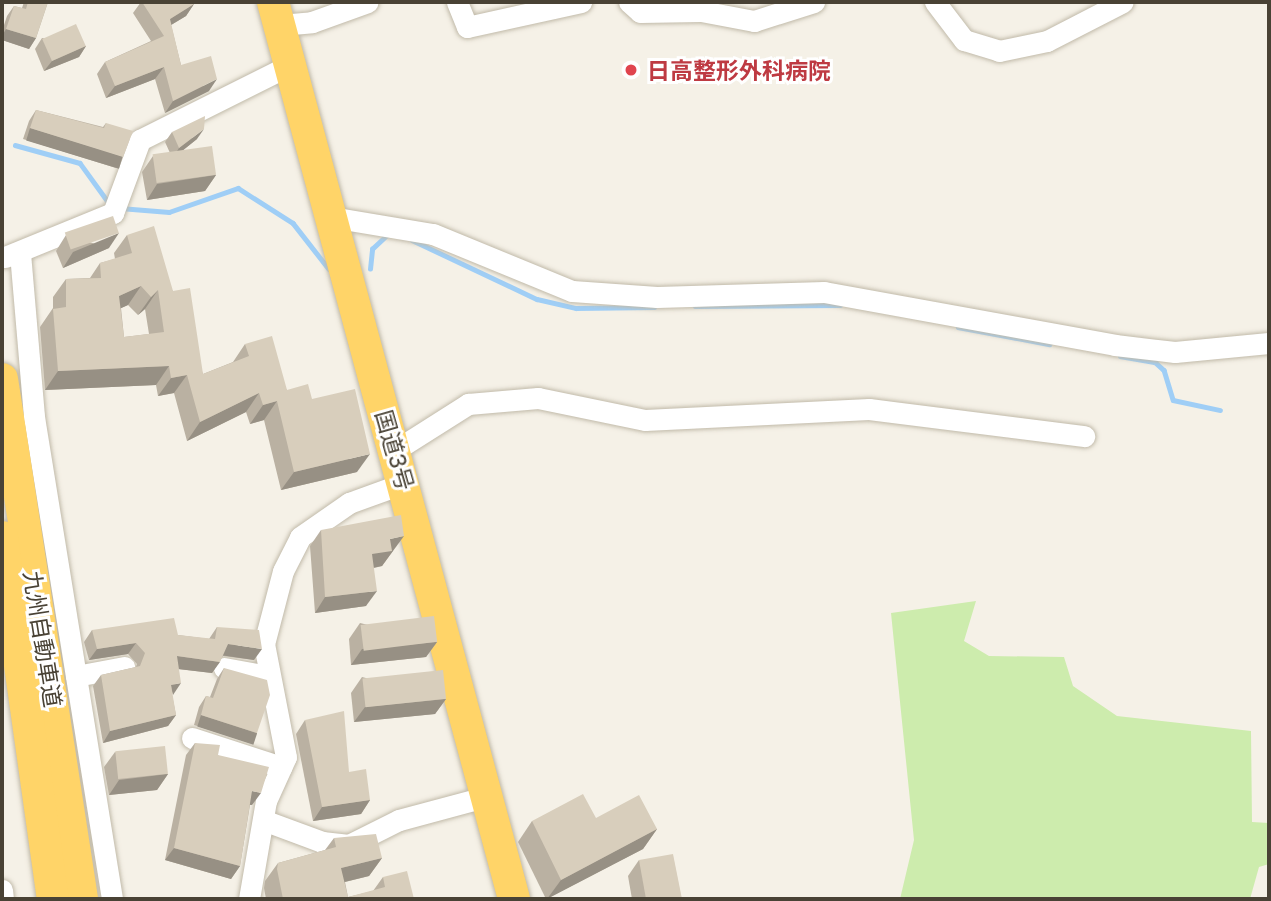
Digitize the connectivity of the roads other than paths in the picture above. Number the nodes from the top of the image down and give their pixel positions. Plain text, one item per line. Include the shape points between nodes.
1 (368, 2) edge
2 (457, 2) edge
3 (582, 2) edge
4 (629, 2) edge
5 (814, 2) edge
6 (935, 2) edge
7 (1123, 2) edge
8 (276, 13) edge
9 (290, 65) junction
10 (331, 217) junction
11 (1269, 344) edge
12 (2, 379) edge
13 (1084, 436) dead end
14 (394, 451) junction
15 (404, 482) junction
16 (2, 537) edge
17 (124, 667) edge
18 (224, 668) edge
19 (76, 676) junction
20 (268, 676) junction
21 (192, 738) dead end
22 (281, 767) junction
23 (488, 796) junction
24 (263, 820) junction
25 (2, 890) edge
26 (3, 899) edge
27 (53, 899) edge
28 (82, 899) edge
29 (112, 899) edge
30 (248, 899) edge
31 (514, 899) edge

1 - 8 street via 312,22
2 - 3 street via 467,27
4 - 5 street via 640,12 701,11 754,21
6 - 7 street via 964,40 999,51 1047,41
8 - 9 highway, 国道3号
9 - 10 highway, 国道3号
9 - 19 street via 140,140 115,206 12,255
10 - 11 street via 433,234 531,279 584,292 824,292 1127,347 1175,352
10 - 14 highway, 国道3号
12 - 28 highway, 九州自動車道
13 - 14 street via 869,410 645,420 538,398 468,404
14 - 15 highway, 国道3号
15 - 20 street via 349,503 300,537 272,604 264,644
15 - 23 highway, 国道3号
16 - 27 highway, 九州自動車道
17 - 19 street
18 - 20 street
19 - 29 street
20 - 22 street via 284,726
21 - 22 street
22 - 24 street
23 - 24 street via 399,820 349,845
23 - 31 highway, 国道3号
24 - 30 street
25 - 26 street

